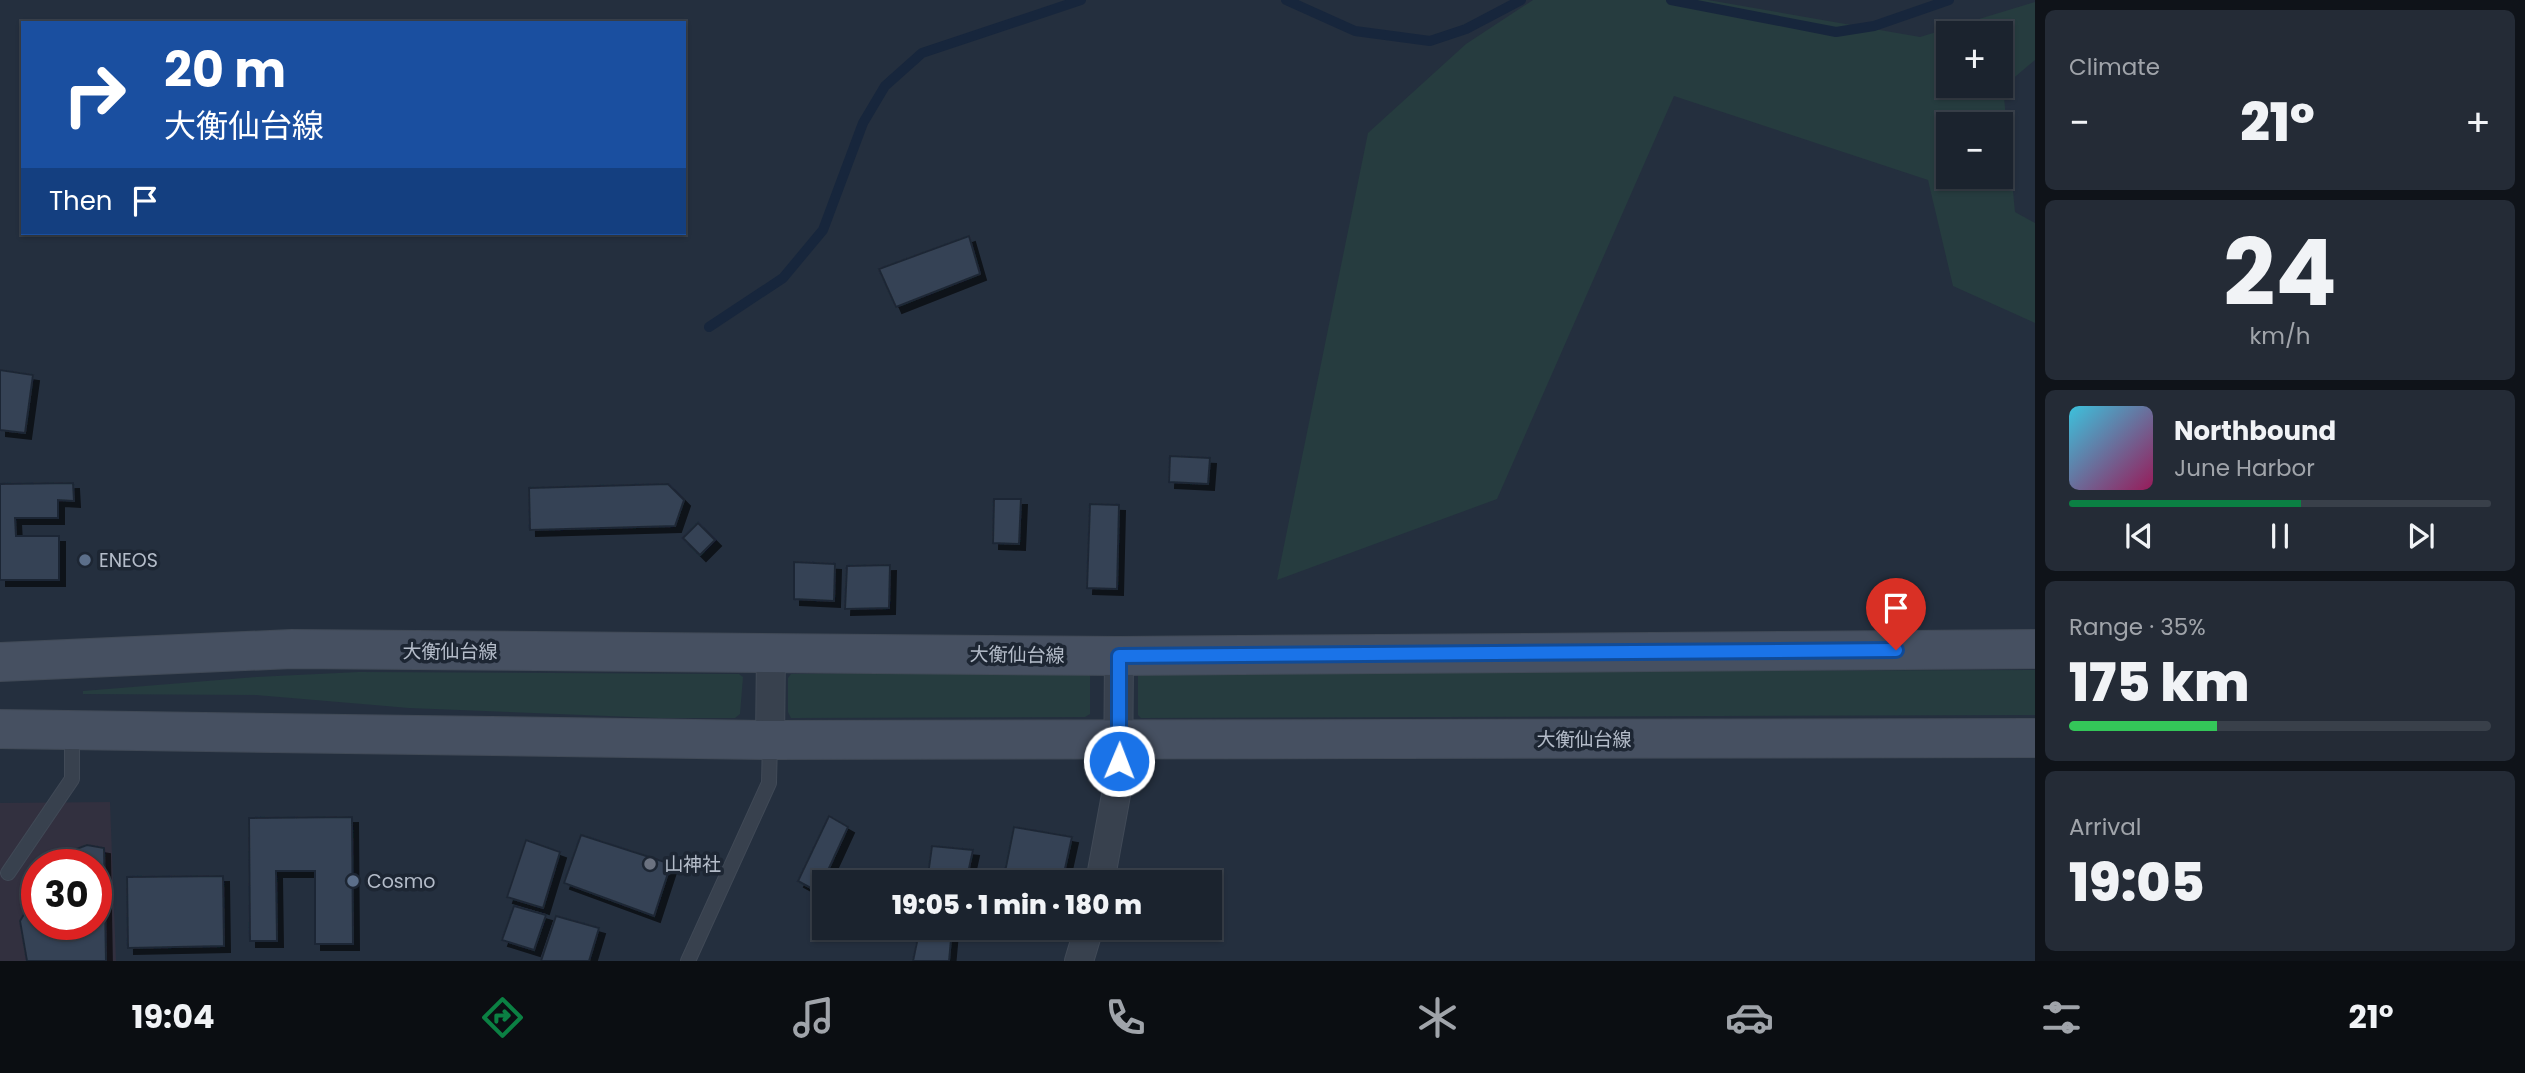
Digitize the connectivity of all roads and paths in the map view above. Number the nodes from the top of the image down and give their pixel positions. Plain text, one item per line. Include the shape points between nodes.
1 (2035, 649) edge
2 (771, 653) junction
3 (1119, 656) junction
4 (0, 662) edge
5 (0, 729) edge
6 (72, 730) junction
7 (2035, 738) edge
8 (1119, 739) junction
9 (770, 740) junction
10 (1102, 870) edge
11 (8, 873) dead end
12 (1085, 940) edge
13 (688, 961) edge
14 (1079, 961) edge

1 - 3 main road, 大衡仙台線
2 - 3 main road, 大衡仙台線
2 - 4 main road, 大衡仙台線 via 292,649
2 - 9 street
3 - 8 street
5 - 6 main road, 大衡仙台線
6 - 9 main road, 大衡仙台線
6 - 11 lane via 72,779
7 - 8 main road, 大衡仙台線
8 - 9 main road, 大衡仙台線
8 - 10 street via 1118,784
9 - 13 lane via 769,783
12 - 14 street

